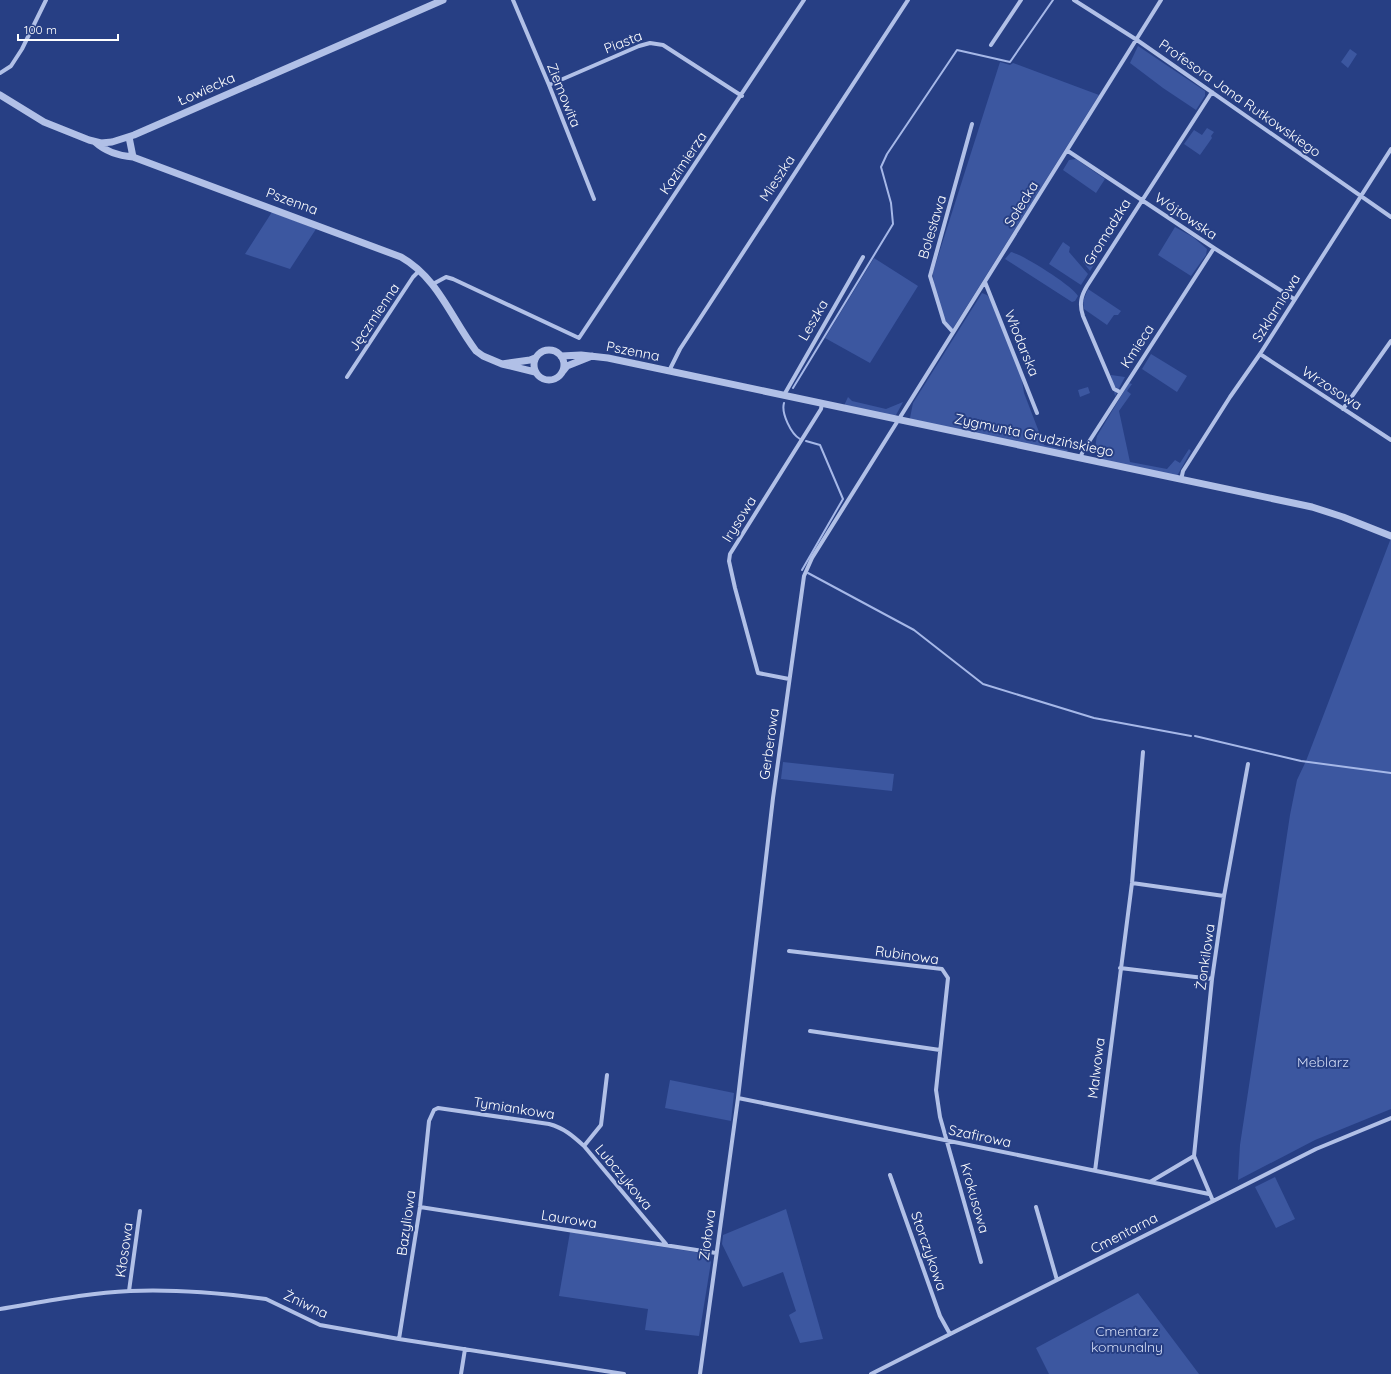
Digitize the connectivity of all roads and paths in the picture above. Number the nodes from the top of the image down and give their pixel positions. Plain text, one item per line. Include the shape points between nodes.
1 (46, 0) edge
2 (443, 0) edge
3 (513, 0) edge
4 (804, 0) edge
5 (908, 0) edge
6 (1021, 0) edge
7 (1074, 0) edge
8 (1162, 0) edge
9 (1137, 40) junction
10 (991, 45) dead end
11 (0, 73) edge
12 (549, 85) junction
13 (1212, 92) junction
14 (0, 95) edge
15 (742, 96) junction
16 (972, 124) dead end
17 (129, 137) junction
18 (120, 141) junction
19 (95, 142) junction
20 (1391, 149) edge
21 (1068, 151) junction
22 (125, 156) junction
23 (133, 156) junction
24 (1360, 196) junction
25 (594, 199) dead end
26 (1141, 200) junction
27 (1391, 216) edge
28 (1214, 248) junction
29 (863, 257) dead end
30 (420, 270) junction
31 (985, 282) junction
32 (433, 284) junction
33 (1294, 299) junction
34 (953, 332) junction
35 (1391, 341) edge
36 (1260, 354) junction
37 (561, 356) junction
38 (592, 356) junction
39 (535, 358) junction
40 (502, 364) junction
41 (563, 371) junction
42 (669, 371) junction
43 (536, 372) junction
44 (347, 377) dead end
45 (1120, 392) junction
46 (784, 395) junction
47 (822, 403) junction
48 (1343, 409) junction
49 (1037, 413) dead end
50 (899, 420) junction
51 (1391, 440) edge
52 (1080, 458) junction
53 (1181, 480) junction
54 (1391, 536) edge
55 (789, 679) junction
56 (1143, 752) dead end
57 (1248, 764) dead end
58 (1132, 883) junction
59 (1224, 896) junction
60 (788, 951) dead end
61 (1120, 968) junction
62 (1212, 979) junction
63 (810, 1031) dead end
64 (940, 1050) junction
65 (607, 1075) dead end
66 (738, 1098) junction
67 (434, 1110) joint
68 (1391, 1118) edge
69 (947, 1140) junction
70 (584, 1146) junction
71 (1194, 1156) junction
72 (1095, 1170) junction
73 (890, 1174) dead end
74 (1150, 1182) junction
75 (1209, 1194) junction
76 (1213, 1201) junction
77 (420, 1207) junction
78 (1036, 1207) dead end
79 (140, 1211) dead end
80 (666, 1244) junction
81 (716, 1253) junction
82 (981, 1262) dead end
83 (1057, 1280) junction
84 (129, 1291) junction
85 (0, 1309) edge
86 (950, 1334) junction
87 (399, 1339) junction
88 (465, 1350) junction
89 (461, 1374) edge
90 (624, 1374) edge
91 (700, 1374) edge
92 (870, 1374) edge

1 - 11 street via 22,49 11,66
2 - 17 street, Łowiecka
3 - 12 street, Ziemowita
4 - 15 street, Kazimierza
5 - 42 street, Mieszka via 680,348
6 - 10 street
7 - 9 street, Profesora Jana Rutkowskiego
8 - 9 street, Sołecka
9 - 13 street, Profesora Jana Rutkowskiego
9 - 21 street, Sołecka
12 - 15 street, Piasta via 650,43 663,45
12 - 25 street, Ziemowita
13 - 24 street, Profesora Jana Rutkowskiego
13 - 26 street, Gromadzka
14 - 19 street, Łowiecka via 44,122
15 - 32 street, Kazimierza via 579,338 453,279 446,277
16 - 34 street, Bolesława via 930,276 944,322
17 - 18 street, Łowiecka
17 - 23 street
18 - 19 street, Łowiecka
18 - 22 street
19 - 22 street, Pszenna via 101,148
20 - 24 street, Szklarniowa
21 - 26 street, Wójtowska
21 - 31 street, Sołecka
22 - 23 street, Pszenna
23 - 30 street, Pszenna via 385,250
24 - 27 street, Profesora Jana Rutkowskiego
24 - 33 street, Szklarniowa
26 - 28 street, Wójtowska
26 - 45 street, Gromadzka via 1087,286 1080,303 1114,389
28 - 33 street, Wójtowska
28 - 45 street, Kmieca
29 - 46 street, Leszka
30 - 32 street, Pszenna
30 - 44 street, Jęczmienna
31 - 34 street, Sołecka
31 - 49 street, Włodarska
32 - 40 street, Pszenna via 476,351
33 - 36 street, Szklarniowa
34 - 50 street, Sołecka
35 - 48 street
36 - 48 street, Wrzosowa
36 - 53 street, Szklarniowa via 1187,465
37 - 38 street, Pszenna
37 - 39 street, Pszenna via 555,351 548,350 540,352
37 - 41 street via 564,363
38 - 41 street, Pszenna via 567,366
38 - 42 street, Pszenna
39 - 40 street, Pszenna
39 - 43 street via 533,365
40 - 43 street, Pszenna
41 - 43 street, Pszenna via 558,377 550,380 541,378
42 - 46 street, Zygmunta Grudzińskiego
45 - 52 street, Kmieca
46 - 47 street, Zygmunta Grudzińskiego
47 - 50 street, Zygmunta Grudzińskiego
47 - 55 street, Irysowa via 799,446 730,554 729,561 758,673
48 - 51 street, Wrzosowa
50 - 52 street, Zygmunta Grudzińskiego
50 - 55 street, Gerberowa via 807,568
52 - 53 street, Zygmunta Grudzińskiego
53 - 54 street, Zygmunta Grudzińskiego via 1327,511
55 - 66 street, Gerberowa
56 - 58 street, Malwowa
57 - 59 street, Żonkilowa
58 - 59 street
58 - 61 street, Malwowa
59 - 62 street, Żonkilowa
60 - 64 street, Rubinowa via 942,969 948,978
61 - 62 street
61 - 72 street, Malwowa
62 - 71 street, Żonkilowa
63 - 64 street
64 - 69 street, Rubinowa via 936,1090
65 - 70 street, Lubczykowa via 601,1125
66 - 69 street, Szafirowa
66 - 81 street, Ziołowa
67 - 70 street, Tymiankowa via 438,1108 549,1124 561,1127
67 - 77 street, Bazyliowa via 429,1122
68 - 76 street, Cmentarna via 1316,1149
69 - 72 street, Szafirowa
69 - 82 street, Krokusowa
70 - 80 street, Lubczykowa
71 - 74 street
71 - 75 street, Żonkilowa
72 - 74 street, Szafirowa
73 - 86 street, Storczykowa via 940,1316
74 - 75 street, Szafirowa
75 - 76 street
76 - 83 street, Cmentarna
77 - 80 street, Laurowa
77 - 87 street, Bazyliowa
78 - 83 street
79 - 84 street, Kłosowa
80 - 81 street, Laurowa
81 - 91 street, Ziołowa
83 - 86 street, Cmentarna
84 - 85 street, Żniwna
84 - 87 street, Żniwna via 210,1292 266,1299 320,1325
86 - 92 street, Cmentarna
87 - 88 street, Żniwna
88 - 89 street
88 - 90 street, Żniwna

